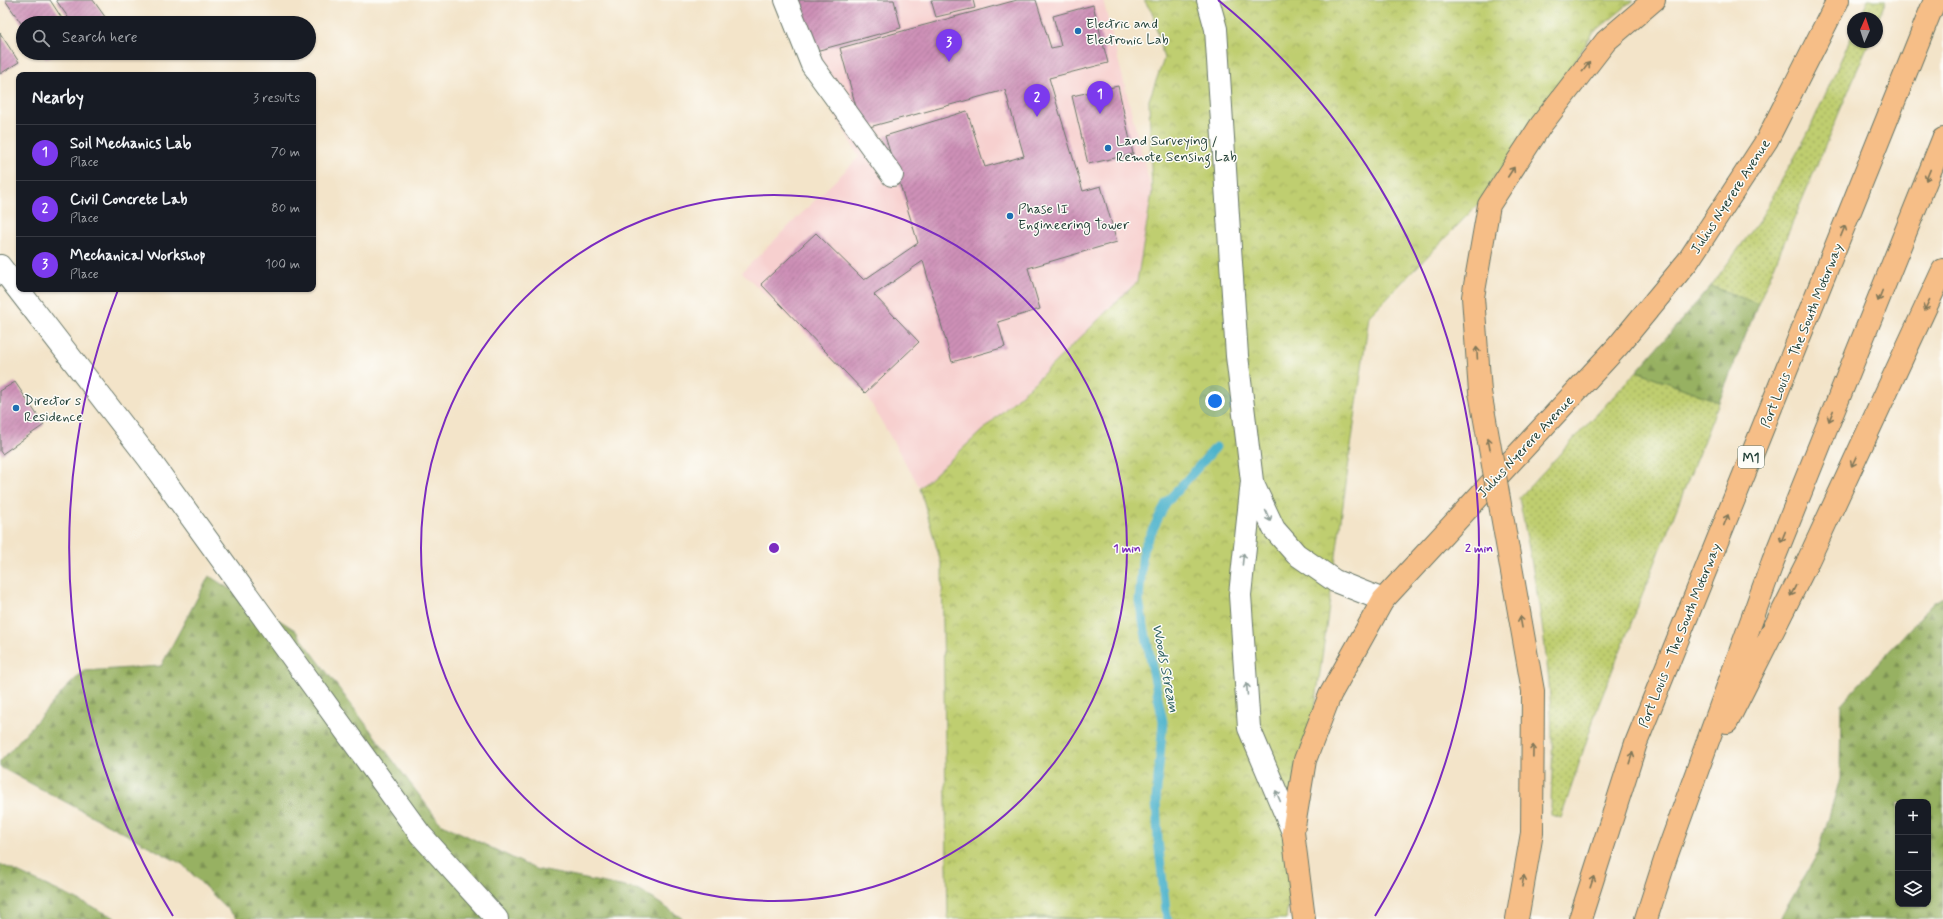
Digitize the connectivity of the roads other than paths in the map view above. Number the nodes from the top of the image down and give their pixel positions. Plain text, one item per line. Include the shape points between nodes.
1 (786, 0) edge
2 (1208, 0) edge
3 (1654, 0) edge
4 (1838, 0) edge
5 (1936, 0) edge
6 (1943, 139) edge
7 (892, 175) dead end
8 (0, 266) edge
9 (1943, 270) edge
10 (16, 287) edge
11 (20, 292) edge
12 (1252, 481) junction
13 (1383, 600) junction
14 (1681, 815) junction
15 (1293, 832) junction
16 (497, 919) edge
17 (1304, 919) edge
18 (1516, 919) edge
19 (1580, 919) edge
20 (1646, 919) edge

1 - 7 street via 812,66
2 - 12 street via 1216,30 1237,356
18 -> 3 main road, bridge via 1532,834 1533,691 1480,392 1473,297 1489,205 1541,125 1606,41
4 - 13 main road, Julius Nyerere Avenue via 1767,140 1688,261 1618,346
19 -> 5 main road, Port Louis – The South Motorway / M1 via 1636,743
6 -> 14 main road via 1773,561
8 - 10 street
9 -> 14 main road via 1806,563
11 - 16 street via 149,459 420,834
12 -> 13 street via 1274,529 1296,554 1335,581
15 -> 12 street via 1249,728 1240,595
13 - 15 main road, Julius Nyerere Avenue via 1327,702 1305,760
14 - 20 main road
15 - 17 main road, Julius Nyerere Avenue

